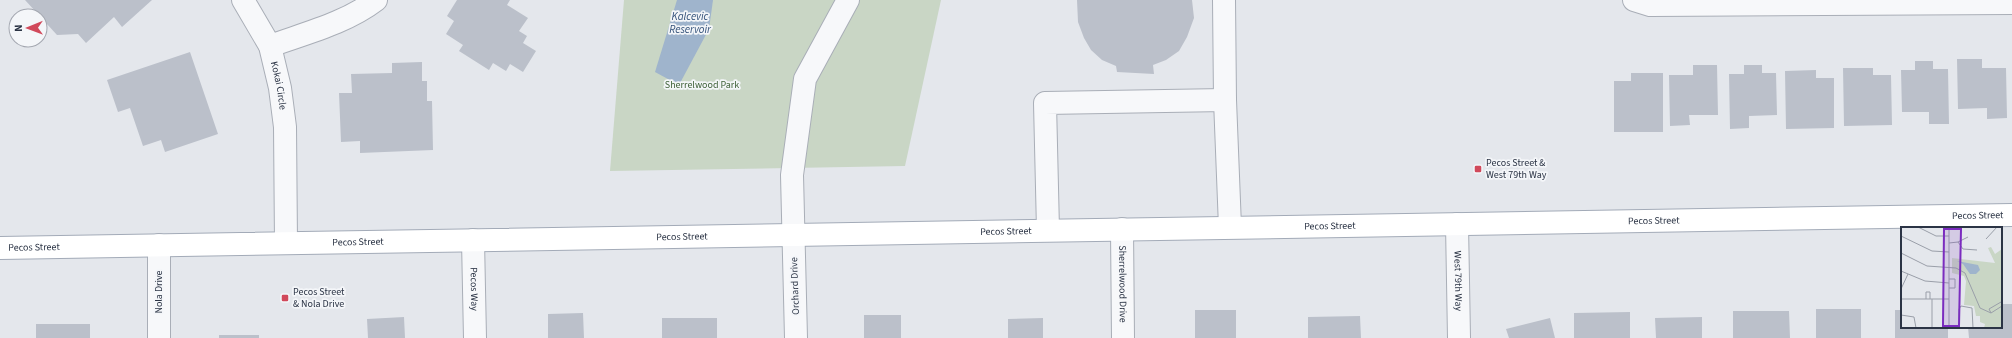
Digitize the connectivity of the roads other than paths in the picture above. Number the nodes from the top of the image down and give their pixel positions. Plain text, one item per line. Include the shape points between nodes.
1 (243, 0) edge
2 (376, 0) edge
3 (848, 0) edge
4 (1224, 0) edge
5 (1634, 0) edge
6 (2012, 3) edge
7 (270, 46) junction
8 (1226, 100) junction
9 (2012, 215) edge
10 (1457, 224) junction
11 (1230, 227) junction
12 (1122, 229) junction
13 (1048, 230) junction
14 (793, 235) junction
15 (474, 240) junction
16 (286, 243) junction
17 (159, 245) junction
18 (0, 248) edge
19 (159, 338) edge
20 (475, 338) edge
21 (796, 338) edge
22 (1123, 338) edge
23 (1459, 338) edge

1 - 7 street, Kokai Circle
2 - 7 street via 350,16
3 - 14 street, Orchard Drive via 806,79 792,175
4 - 8 street
5 - 6 street via 1650,4
7 - 16 street, Kokai Circle via 280,88 285,127
8 - 11 street
8 - 13 street via 1045,103
9 - 10 main road, Pecos Street
10 - 11 main road, Pecos Street
10 - 23 street, West 79th Way
11 - 12 main road, Pecos Street
12 - 13 main road, Pecos Street
12 - 22 street, Sherrelwood Drive
13 - 14 main road, Pecos Street
14 - 15 main road, Pecos Street
14 - 21 street, Orchard Drive
15 - 16 main road, Pecos Street
15 - 20 street, Pecos Way
16 - 17 main road, Pecos Street
17 - 18 main road, Pecos Street
17 - 19 street, Nola Drive

